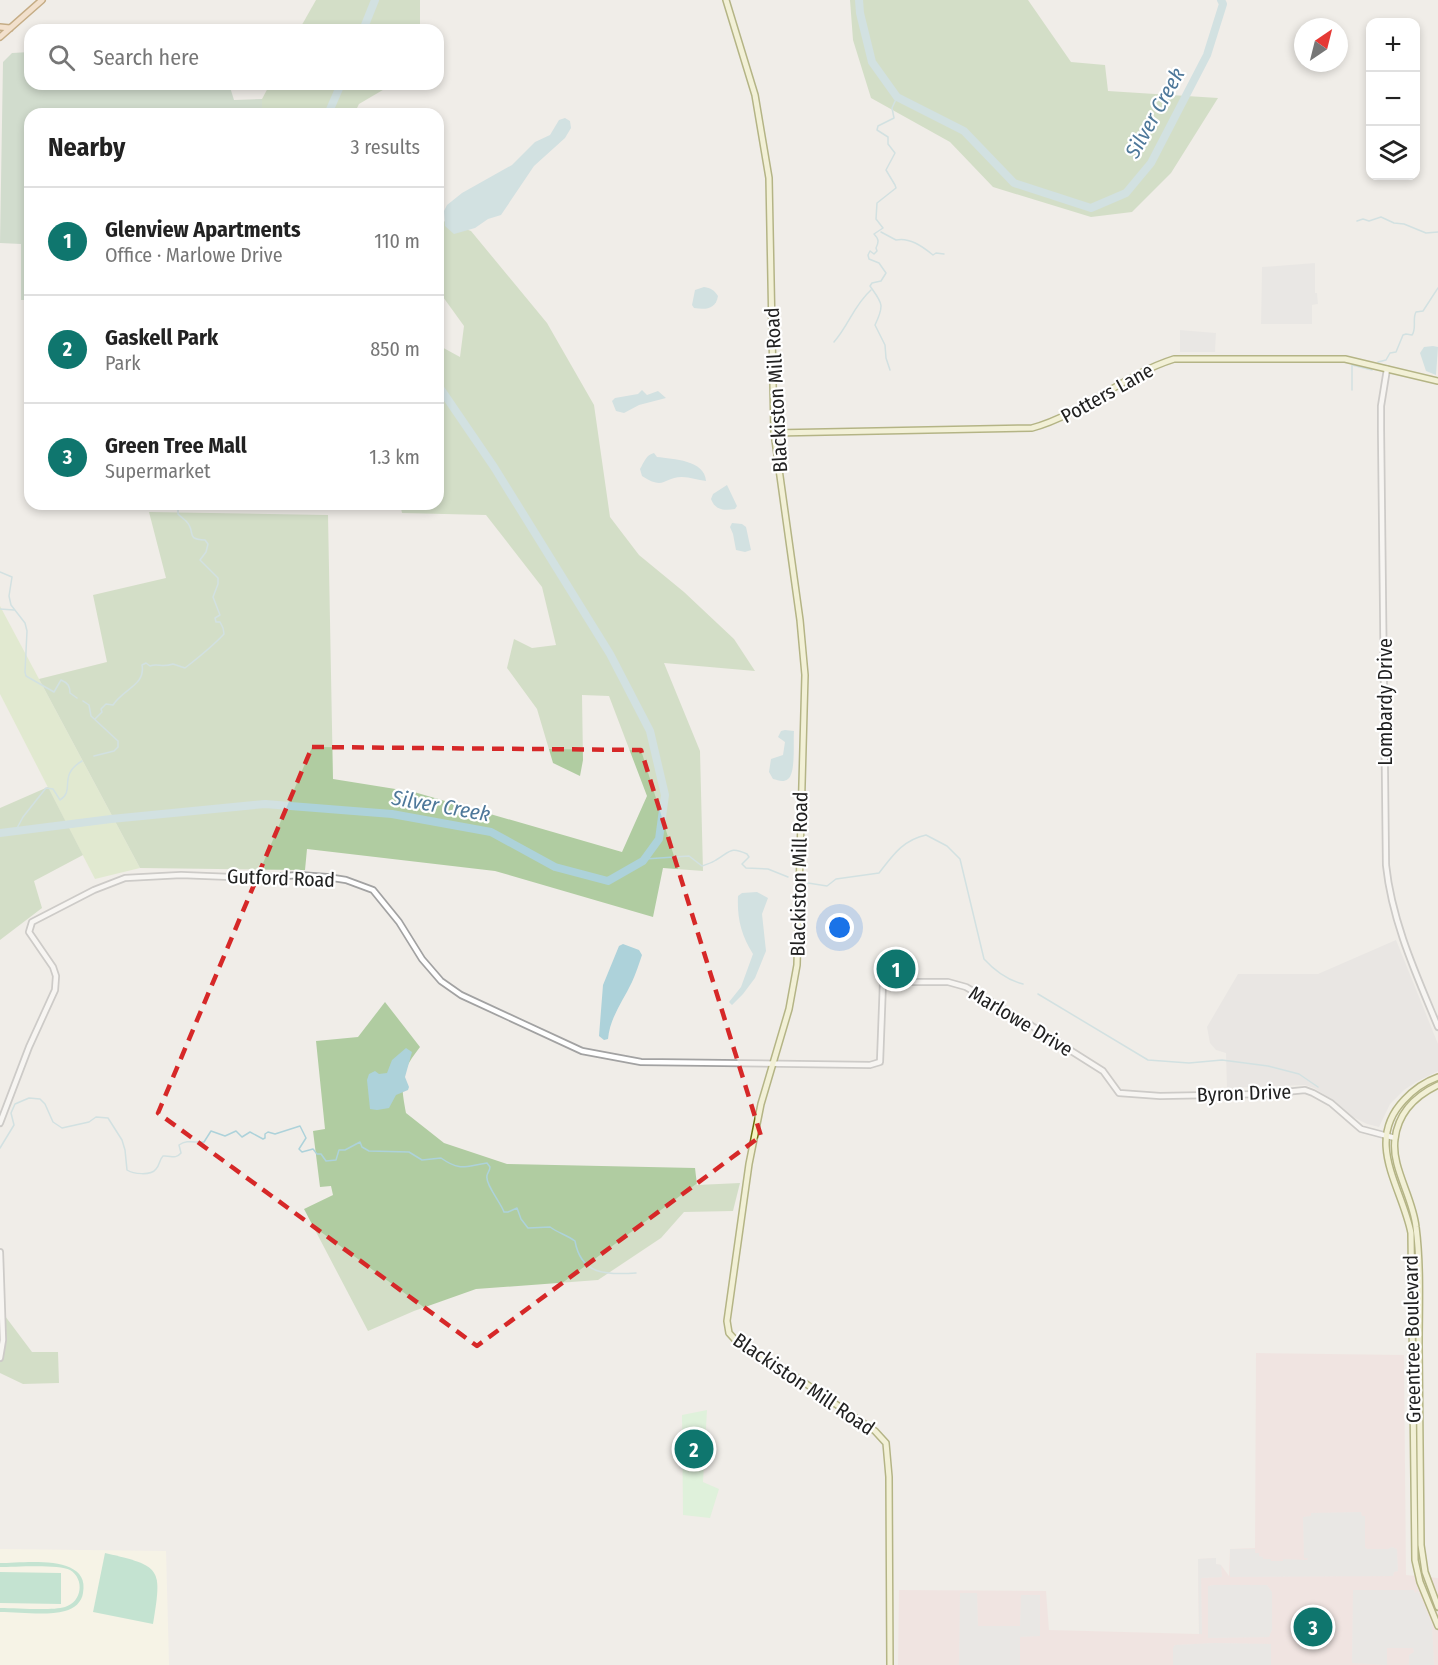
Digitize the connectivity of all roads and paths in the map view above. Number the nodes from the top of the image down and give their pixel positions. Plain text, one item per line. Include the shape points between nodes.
1 (42, 0) edge
2 (726, 0) edge
3 (0, 27) edge
4 (10, 28) junction
5 (0, 37) edge
6 (1387, 369) junction
7 (1438, 381) edge
8 (774, 433) junction
9 (1438, 1027) edge
10 (772, 1064) junction
11 (1438, 1077) edge
12 (1438, 1085) edge
13 (1116, 1091) joint
14 (0, 1123) edge
15 (1386, 1136) junction
16 (1395, 1138) junction
17 (0, 1252) edge
18 (0, 1359) edge
19 (1412, 1366) junction
20 (1419, 1366) junction
21 (1438, 1607) edge
22 (1438, 1626) edge
23 (890, 1665) edge

1 - 4 main road
2 - 8 main road, Blackiston Mill Road via 755,95 769,178
3 - 4 main road
4 - 5 main road
6 - 7 main road, Potters Lane
6 - 8 main road, Potters Lane via 1345,359 1174,359 1152,366 1054,422 1032,428
6 - 9 street, Lombardy Drive via 1381,406 1386,865 1394,914
8 - 10 main road, Blackiston Mill Road via 805,675 797,965 789,1010
10 - 13 street, Marlowe Drive via 880,1062 883,982 948,982 966,987 1060,1043 1103,1071
10 - 14 street, Gutford Road via 641,1062 582,1050 461,995 441,981 383,902 364,885 299,875 144,876 125,878 94,890 36,919 30,926 29,932 54,967 55,990
10 - 23 main road, Blackiston Mill Road via 749,1164 727,1329 739,1344 796,1377 875,1431 886,1443
11 - 15 main road, Greentree Boulevard via 1412,1090 1397,1107
12 - 16 main road, Greentree Boulevard via 1412,1101
13 - 15 street, Byron Drive via 1160,1096 1305,1090 1331,1103 1362,1129
15 - 16 street, Byron Drive
15 - 19 main road, Greentree Boulevard via 1385,1152 1411,1233
16 - 20 main road, Greentree Boulevard via 1397,1163 1412,1202 1416,1227
17 - 18 street
19 - 20 street
19 - 22 main road, Greentree Boulevard via 1415,1560
20 - 21 main road, Greentree Boulevard via 1421,1545 1425,1572

